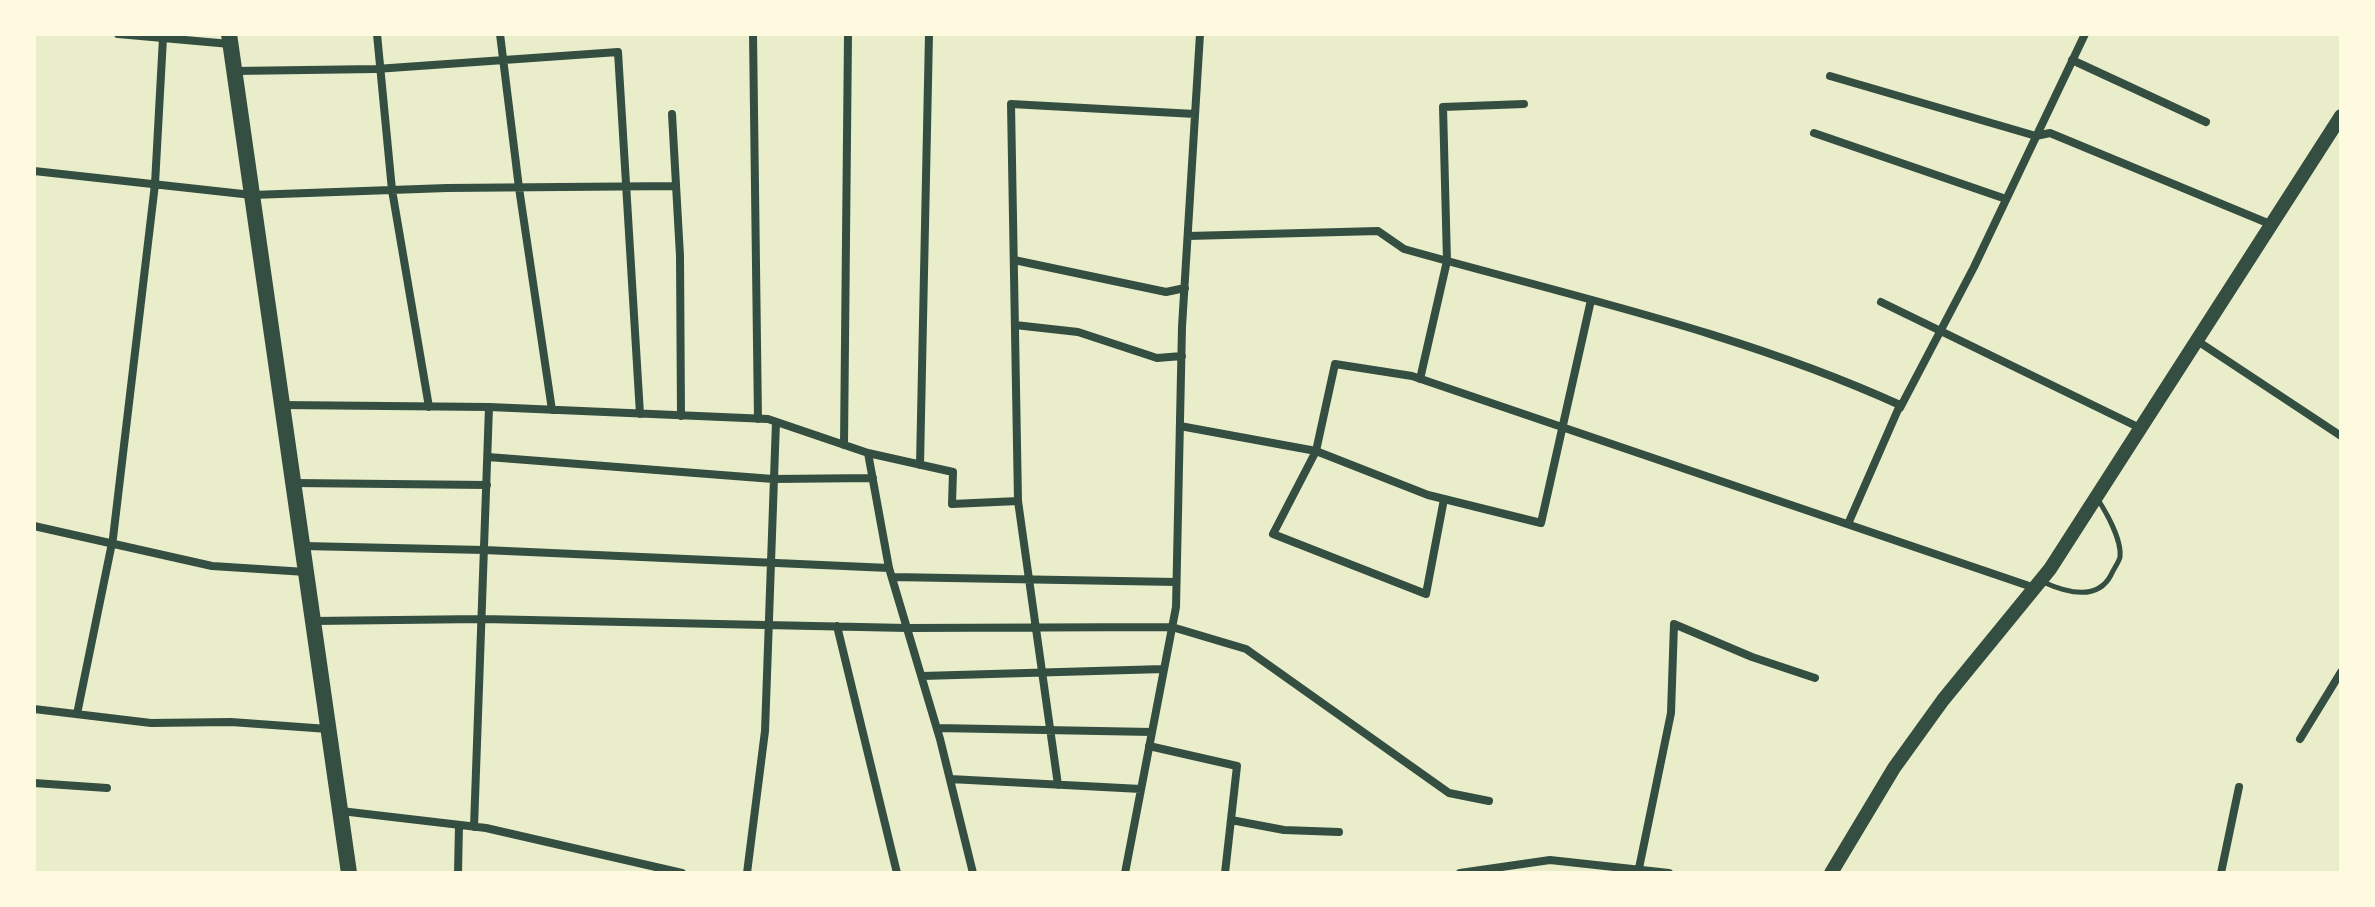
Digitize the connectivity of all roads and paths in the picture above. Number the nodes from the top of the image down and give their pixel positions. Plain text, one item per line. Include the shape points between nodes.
1 (118, 34) edge
2 (377, 34) edge
3 (500, 34) edge
4 (753, 34) edge
5 (848, 34) edge
6 (929, 34) edge
7 (1200, 34) edge
8 (2085, 34) edge
9 (163, 38) junction
10 (230, 39) edge
11 (503, 60) junction
12 (2072, 60) junction
13 (381, 69) junction
14 (234, 71) junction
15 (1830, 76) dead end
16 (1524, 104) dead end
17 (672, 114) dead end
18 (1195, 114) junction
19 (2341, 116) edge
20 (2206, 122) dead end
21 (1814, 133) dead end
22 (2036, 136) junction
23 (34, 171) edge
24 (155, 184) junction
25 (626, 186) junction
26 (676, 186) junction
27 (519, 188) junction
28 (392, 190) junction
29 (252, 195) junction
30 (2006, 199) junction
31 (2270, 224) junction
32 (1188, 236) junction
33 (1014, 260) junction
34 (1447, 261) junction
35 (1185, 288) junction
36 (1591, 300) junction
37 (1881, 302) dead end
38 (1015, 325) junction
39 (1941, 330) junction
40 (2196, 340) junction
41 (1182, 356) junction
42 (1420, 379) junction
43 (282, 405) junction
44 (429, 407) junction
45 (489, 407) junction
46 (552, 410) junction
47 (1897, 412) junction
48 (640, 414) junction
49 (681, 416) junction
50 (758, 419) junction
51 (776, 422) junction
52 (1180, 426) junction
53 (1563, 426) junction
54 (2140, 428) junction
55 (2341, 436) edge
56 (844, 445) junction
57 (1316, 451) junction
58 (868, 453) junction
59 (488, 457) junction
60 (920, 465) junction
61 (873, 478) junction
62 (773, 479) junction
63 (293, 483) junction
64 (487, 485) junction
65 (2096, 497) junction
66 (1444, 499) junction
67 (1018, 501) junction
68 (1848, 524) junction
69 (34, 526) edge
70 (112, 543) junction
71 (302, 546) junction
72 (484, 550) junction
73 (770, 562) junction
74 (306, 572) junction
75 (891, 572) junction
76 (1029, 579) junction
77 (1176, 582) junction
78 (2038, 584) junction
79 (482, 619) junction
80 (313, 621) junction
81 (769, 623) junction
82 (837, 626) junction
83 (1172, 627) junction
84 (907, 628) junction
85 (1035, 628) junction
86 (1164, 669) junction
87 (2341, 672) edge
88 (1042, 673) junction
89 (922, 676) junction
90 (1815, 678) dead end
91 (34, 709) edge
92 (77, 714) junction
93 (937, 728) junction
94 (329, 729) junction
95 (1050, 730) junction
96 (1152, 732) junction
97 (2300, 739) dead end
98 (1149, 746) junction
99 (950, 779) junction
100 (34, 783) edge
101 (1058, 785) junction
102 (2239, 787) dead end
103 (107, 788) dead end
104 (1141, 789) junction
105 (1489, 801) dead end
106 (340, 811) junction
107 (1231, 820) junction
108 (459, 825) junction
109 (474, 827) junction
110 (1339, 832) dead end
111 (1638, 872) edge
112 (349, 873) edge
113 (458, 873) edge
114 (682, 873) edge
115 (747, 873) edge
116 (897, 873) edge
117 (973, 873) edge
118 (1125, 873) edge
119 (1225, 873) edge
120 (1460, 873) edge
121 (1669, 873) edge
122 (1831, 873) edge
123 (2221, 873) edge

1 - 9 street
2 - 13 street
3 - 11 street
4 - 50 street
5 - 56 street
6 - 60 street
7 - 18 street
8 - 12 street
9 - 10 street
9 - 24 street
10 - 14 main road
11 - 13 street
11 - 25 street via 618,52
11 - 27 street
12 - 20 street
12 - 22 street
13 - 14 street
13 - 28 street
14 - 29 main road
15 - 22 street
16 - 34 street via 1443,107
17 - 26 street
18 - 32 street
18 - 33 street via 1011,104
19 - 31 street
21 - 30 street
22 - 30 street
22 - 31 street via 2050,133
23 - 24 street
24 - 29 street
24 - 70 street
25 - 26 street
25 - 27 street
25 - 48 street
26 - 49 street
27 - 28 street
27 - 46 street
28 - 29 street
28 - 44 street
29 - 43 main road
30 - 39 street
31 - 40 street
32 - 34 street via 1378,231 1404,249
32 - 35 street
33 - 35 street via 1166,292
33 - 38 street
34 - 36 street
34 - 42 street
35 - 41 street
36 - 47 street via 1670,321 1858,386 1900,405
36 - 53 street
37 - 39 street
38 - 41 street via 1078,332 1157,358
38 - 67 street
39 - 47 street
39 - 54 street
40 - 54 street
40 - 55 street
41 - 52 street
42 - 53 street
42 - 57 street via 1335,364
43 - 44 street
43 - 63 main road
44 - 45 street
45 - 46 street
45 - 59 street
46 - 48 street
47 - 68 street
48 - 49 street
49 - 50 street
50 - 51 street
51 - 56 street
51 - 62 street
52 - 57 street
52 - 77 street
53 - 66 street via 1541,523
53 - 68 street
54 - 65 street
56 - 58 street
57 - 66 street
57 - 66 street via 1273,534 1426,594
58 - 60 street
58 - 61 street
59 - 62 street
59 - 64 street
60 - 67 street via 953,472 952,504
61 - 62 street
61 - 75 street
62 - 73 street
63 - 64 street
63 - 71 main road
64 - 72 street
65 - 78 street
65 - 78 lane via 2111,519 2120,557 2106,584 2086,593
67 - 76 street
68 - 78 street
69 - 70 street
70 - 74 street via 212,566
70 - 92 street
71 - 72 street
71 - 74 main road
72 - 73 street
72 - 79 street
73 - 75 street
73 - 81 street
74 - 80 main road
75 - 76 street
75 - 84 street
76 - 77 street
76 - 85 street
77 - 83 street
78 - 122 street via 1894,768
79 - 80 street
79 - 81 street
79 - 109 street
80 - 94 main road
81 - 82 street
81 - 115 street via 765,731
82 - 84 street
82 - 116 street
83 - 85 street
83 - 86 street
83 - 105 street via 1246,649 1449,793
84 - 85 street
84 - 89 street
85 - 88 street
86 - 88 street
86 - 96 street
87 - 97 street
88 - 89 street
88 - 95 street
89 - 93 street
90 - 111 street via 1674,624 1671,713
91 - 92 street
92 - 94 street via 151,723
93 - 95 street
93 - 99 street
94 - 106 main road
95 - 96 street
95 - 101 street
96 - 98 street
98 - 104 street
98 - 107 street via 1237,766
99 - 101 street
99 - 117 street
100 - 103 street
101 - 104 street
102 - 123 street
104 - 118 street
106 - 108 street
106 - 112 main road
107 - 110 street via 1284,830
107 - 119 street
108 - 109 street
108 - 113 street
109 - 114 street
111 - 120 street via 1550,860
111 - 121 street

